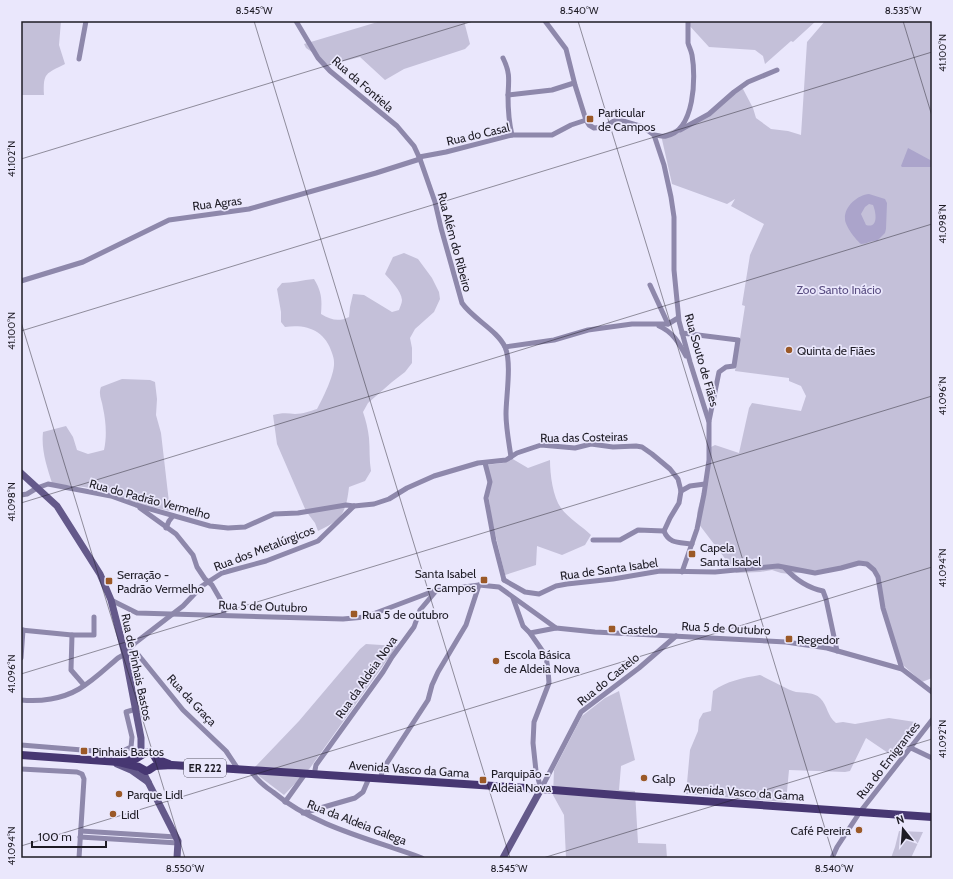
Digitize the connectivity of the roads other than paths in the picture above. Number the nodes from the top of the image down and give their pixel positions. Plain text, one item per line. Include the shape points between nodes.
1 (86, 21) edge
2 (296, 21) edge
3 (545, 21) edge
4 (688, 21) edge
5 (503, 58) dead end
6 (79, 59) dead end
7 (777, 70) dead end
8 (574, 83) junction
9 (508, 95) junction
10 (586, 120) junction
11 (674, 133) junction
12 (512, 135) junction
13 (654, 135) junction
14 (420, 158) junction
15 (21, 280) edge
16 (650, 285) dead end
17 (678, 318) junction
18 (668, 324) junction
19 (656, 325) junction
20 (682, 332) junction
21 (505, 347) junction
22 (690, 362) junction
23 (709, 422) junction
24 (511, 457) junction
25 (485, 463) junction
26 (21, 473) edge
27 (705, 484) junction
28 (37, 488) junction
29 (681, 491) junction
30 (21, 495) edge
31 (136, 505) junction
32 (354, 506) junction
33 (173, 516) junction
34 (166, 528) junction
35 (664, 530) junction
36 (593, 540) dead end
37 (692, 544) junction
38 (784, 567) junction
39 (682, 572) junction
40 (504, 580) junction
41 (208, 582) junction
42 (479, 585) junction
43 (499, 588) junction
44 (436, 591) junction
45 (513, 597) junction
46 (111, 600) junction
47 (172, 614) junction
48 (224, 615) junction
49 (94, 616) dead end
50 (556, 628) junction
51 (22, 630) edge
52 (530, 633) junction
53 (72, 635) junction
54 (676, 636) junction
55 (837, 651) junction
56 (125, 654) junction
57 (21, 658) edge
58 (902, 669) junction
59 (84, 685) junction
60 (932, 692) edge
61 (21, 700) edge
62 (136, 709) junction
63 (932, 720) edge
64 (21, 744) edge
65 (911, 748) junction
66 (21, 755) edge
67 (143, 755) junction
68 (932, 758) edge
69 (115, 762) junction
70 (154, 765) junction
71 (141, 768) junction
72 (21, 769) edge
73 (239, 770) junction
74 (251, 771) junction
75 (305, 774) junction
76 (314, 775) junction
77 (368, 778) junction
78 (380, 779) junction
79 (150, 784) junction
80 (541, 789) junction
81 (285, 802) junction
82 (860, 812) junction
83 (303, 813) junction
84 (932, 817) edge
85 (80, 834) junction
86 (177, 840) junction
87 (79, 858) edge
88 (177, 858) edge
89 (422, 858) edge
90 (503, 858) edge
91 (832, 858) edge

1 - 6 street
2 - 14 street, Rua da Fontiela via 318,58 330,71 397,126 414,146
3 - 8 street via 566,49
4 - 11 street via 693,90 690,110 682,126
5 - 9 street via 510,80
7 - 11 street via 748,82 708,114
8 - 9 street via 552,90
8 - 10 street
9 - 12 street
10 - 12 street, Rua do Casal via 552,135
10 - 13 street via 594,128 604,127 614,121 623,121 643,127
11 - 13 street via 665,136
12 - 14 street, Rua do Casal
13 - 17 street, Rua Souto de Fiães via 664,165 674,218 674,270
14 - 15 street, Rua Agras via 250,209 169,220 83,262
14 - 21 street, Rua Além do Ribeiro via 435,202 462,303
16 - 18 street
17 - 18 street
17 - 20 street, Rua Souto de Fiães
18 - 19 street
19 - 21 street via 632,324 588,330 554,340
19 - 22 street via 665,328 675,337
20 - 22 street, Rua Souto de Fiães
20 - 23 street via 738,340 734,366 726,367 719,372
21 - 24 street via 508,358 506,415
22 - 23 street, Rua Souto de Fiães
23 - 27 street, Rua Souto de Fiães via 709,460
24 - 25 street, Rua do Padrão Vermelho
24 - 29 street, Rua das Costeiras via 541,445 575,448 591,444 642,447 670,469 678,479
25 - 32 street, Rua do Padrão Vermelho via 434,476 374,504
25 - 40 street via 490,482 486,498
26 - 28 street
27 - 29 street via 690,486
27 - 37 street, Rua Souto de Fiães
28 - 30 street, Rua do Padrão Vermelho
28 - 31 street, Rua do Padrão Vermelho via 48,484 111,496
28 - 46 street via 57,506 100,574
29 - 35 street via 679,503
31 - 33 street, Rua do Padrão Vermelho
31 - 34 street
32 - 33 street, Rua do Padrão Vermelho via 274,514 245,527 228,528
32 - 41 street, Rua dos Metalúrgicos via 318,541 222,573
33 - 34 street
34 - 41 street via 176,534 193,555 196,567
35 - 36 street via 638,530 620,540
35 - 37 street via 672,541
37 - 39 street, Rua Souto de Fiães
38 - 39 street, Rua de Santa Isabel
38 - 55 street via 815,590 823,591
38 - 58 street, Rua de Santa Isabel via 815,573 859,563 867,564 874,570
39 - 40 street, Rua de Santa Isabel via 660,571 567,584 539,594 525,592
40 - 43 street
41 - 47 street, Rua dos Metalúrgicos
41 - 48 street via 212,584 223,604
42 - 43 street, Rua 5 de Outubro
42 - 44 street, Rua 5 de Outubro
42 - 78 street via 466,625 438,672 428,700 383,769
43 - 45 street, Rua 5 de Outubro
44 - 48 street, Rua 5 de Outubro via 365,617 336,619
44 - 76 street, Rua da Aldeia Nova via 420,610 414,627 316,765
45 - 50 street, Rua 5 de Outubro
45 - 52 street via 523,626
46 - 47 street, Rua 5 de Outubro via 136,613
46 - 56 street, Rua de Pinhais Bastos
47 - 48 street, Rua 5 de Outubro
47 - 56 street, Rua dos Metalúrgicos
49 - 53 street via 94,635
50 - 52 street, Rua 5 de Outubro
50 - 54 street, Rua 5 de Outubro
51 - 53 street
51 - 57 street
52 - 80 street via 546,656 550,683 534,722 536,771
53 - 59 street via 71,670
54 - 55 street, Rua 5 de Outubro via 786,642
54 - 80 street, Rua do Castelo via 581,712
55 - 58 street, Rua 5 de Outubro
56 - 59 street, Rua dos Metalúrgicos
56 - 62 street, Rua de Pinhais Bastos
56 - 73 street, Rua da Graça via 136,652 183,710 226,750
58 - 60 street, Rua 5 de Outubro
59 - 61 street, Rua dos Metalúrgicos via 79,690 58,698
62 - 64 street via 126,712 132,737 131,746 119,753
62 - 67 street, Rua de Pinhais Bastos
63 - 65 street, Rua do Emigrantes
65 - 68 street
65 - 82 street, Rua do Emigrantes
66 - 69 main road, Avenida Vasco da Gama / ER 222
67 - 69 main road, Avenida Vasco da Gama / ER 222
67 - 70 main road, Avenida Vasco da Gama / ER 222 via 154,756
67 - 71 main road via 138,764
69 - 71 main road, Avenida Vasco da Gama / ER 222
69 - 79 street
70 - 71 main road, Avenida Vasco da Gama / ER 222 via 149,770
70 - 73 main road, Avenida Vasco da Gama / ER 222
70 - 79 street
71 - 79 street
72 - 85 street via 82,774 84,779
73 - 74 main road, Avenida Vasco da Gama / ER 222
74 - 75 main road, Avenida Vasco da Gama / ER 222
74 - 81 street, Rua da Aldeia Galega via 257,780
75 - 76 main road, Avenida Vasco da Gama / ER 222
75 - 81 street
76 - 77 main road, Avenida Vasco da Gama / ER 222
77 - 78 main road, Avenida Vasco da Gama / ER 222
77 - 83 street via 363,792 355,798
78 - 80 main road, Avenida Vasco da Gama / ER 222
79 - 86 street
80 - 82 main road, Avenida Vasco da Gama / ER 222
80 - 90 street
81 - 83 street, Rua da Aldeia Galega
82 - 84 main road, Avenida Vasco da Gama / ER 222
82 - 91 street, Rua do Emigrantes
83 - 89 street, Rua da Aldeia Galega via 339,829
85 - 86 street
85 - 87 street
86 - 88 street

